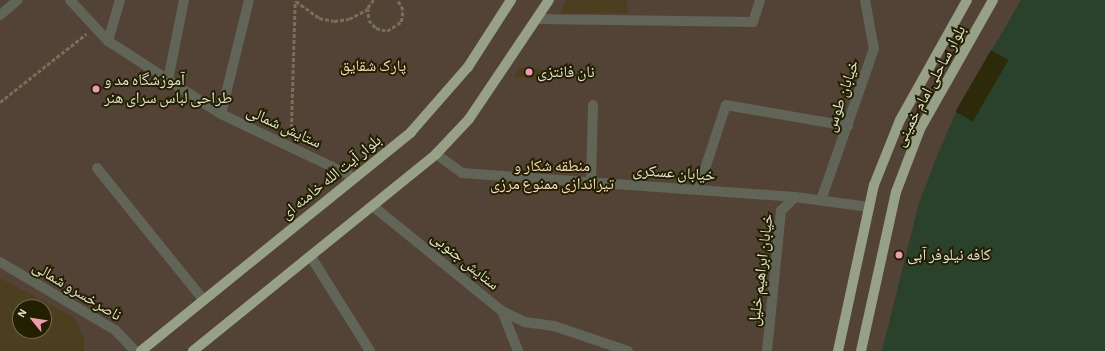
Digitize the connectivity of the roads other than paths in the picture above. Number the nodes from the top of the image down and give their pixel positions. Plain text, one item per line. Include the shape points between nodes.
1 (18, 0) edge
2 (70, 0) edge
3 (120, 0) edge
4 (184, 0) edge
5 (249, 0) edge
6 (511, 0) edge
7 (549, 0) edge
8 (760, 0) edge
9 (865, 0) edge
10 (967, 0) edge
11 (993, 0) edge
12 (0, 15) edge
13 (538, 19) junction
14 (108, 41) junction
15 (168, 80) junction
16 (593, 105) dead end
17 (221, 114) junction
18 (848, 126) junction
19 (436, 154) junction
20 (97, 168) dead end
21 (356, 178) junction
22 (591, 182) junction
23 (698, 190) junction
24 (795, 197) junction
25 (821, 200) junction
26 (374, 207) junction
27 (869, 207) junction
28 (311, 257) junction
29 (0, 262) edge
30 (202, 298) junction
31 (502, 311) junction
32 (135, 351) edge
33 (141, 351) edge
34 (193, 351) edge
35 (370, 351) edge
36 (518, 351) edge
37 (628, 351) edge
38 (767, 351) edge
39 (838, 351) edge
40 (861, 351) edge

1 - 12 street
2 - 14 street, ستایش شمالی via 92,28
3 - 14 street
4 - 15 street
5 - 17 street
6 - 21 main road, بلوار آیت الله خامنه ای via 468,67 442,100 411,132
7 - 13 main road
8 - 13 street via 753,22
9 - 18 street, خیابان طوس via 874,49
10 - 27 main road, بلوار ساحلی امام خمینی via 900,120
11 - 40 main road, بلوار ساحلی امام خمینی via 920,129 896,192
13 - 19 main road via 469,119
14 - 15 street, ستایش شمالی
15 - 17 street, ستایش شمالی
16 - 22 street
17 - 21 street, ستایش شمالی
18 - 23 street via 726,105
18 - 25 street, خیابان طوس
19 - 22 street, خیابان عسکری via 462,173
19 - 26 main road
20 - 30 street
21 - 30 main road, بلوار آیت الله خامنه ای
22 - 23 street, خیابان عسکری
23 - 24 street, خیابان عسکری
24 - 25 street, خیابان عسکری
24 - 38 street, خیابان ابراهیم خلیل via 781,212
25 - 27 street, خیابان عسکری
26 - 28 main road
26 - 31 street, ستایش جنوبی
27 - 39 main road, بلوار ساحلی امام خمینی
28 - 34 main road
28 - 35 street
29 - 32 street, ناصرخسرو شمالی via 115,330
30 - 33 main road, بلوار آیت الله خامنه ای
31 - 36 street, ستایش جنوبی
31 - 37 street via 525,322 554,326

